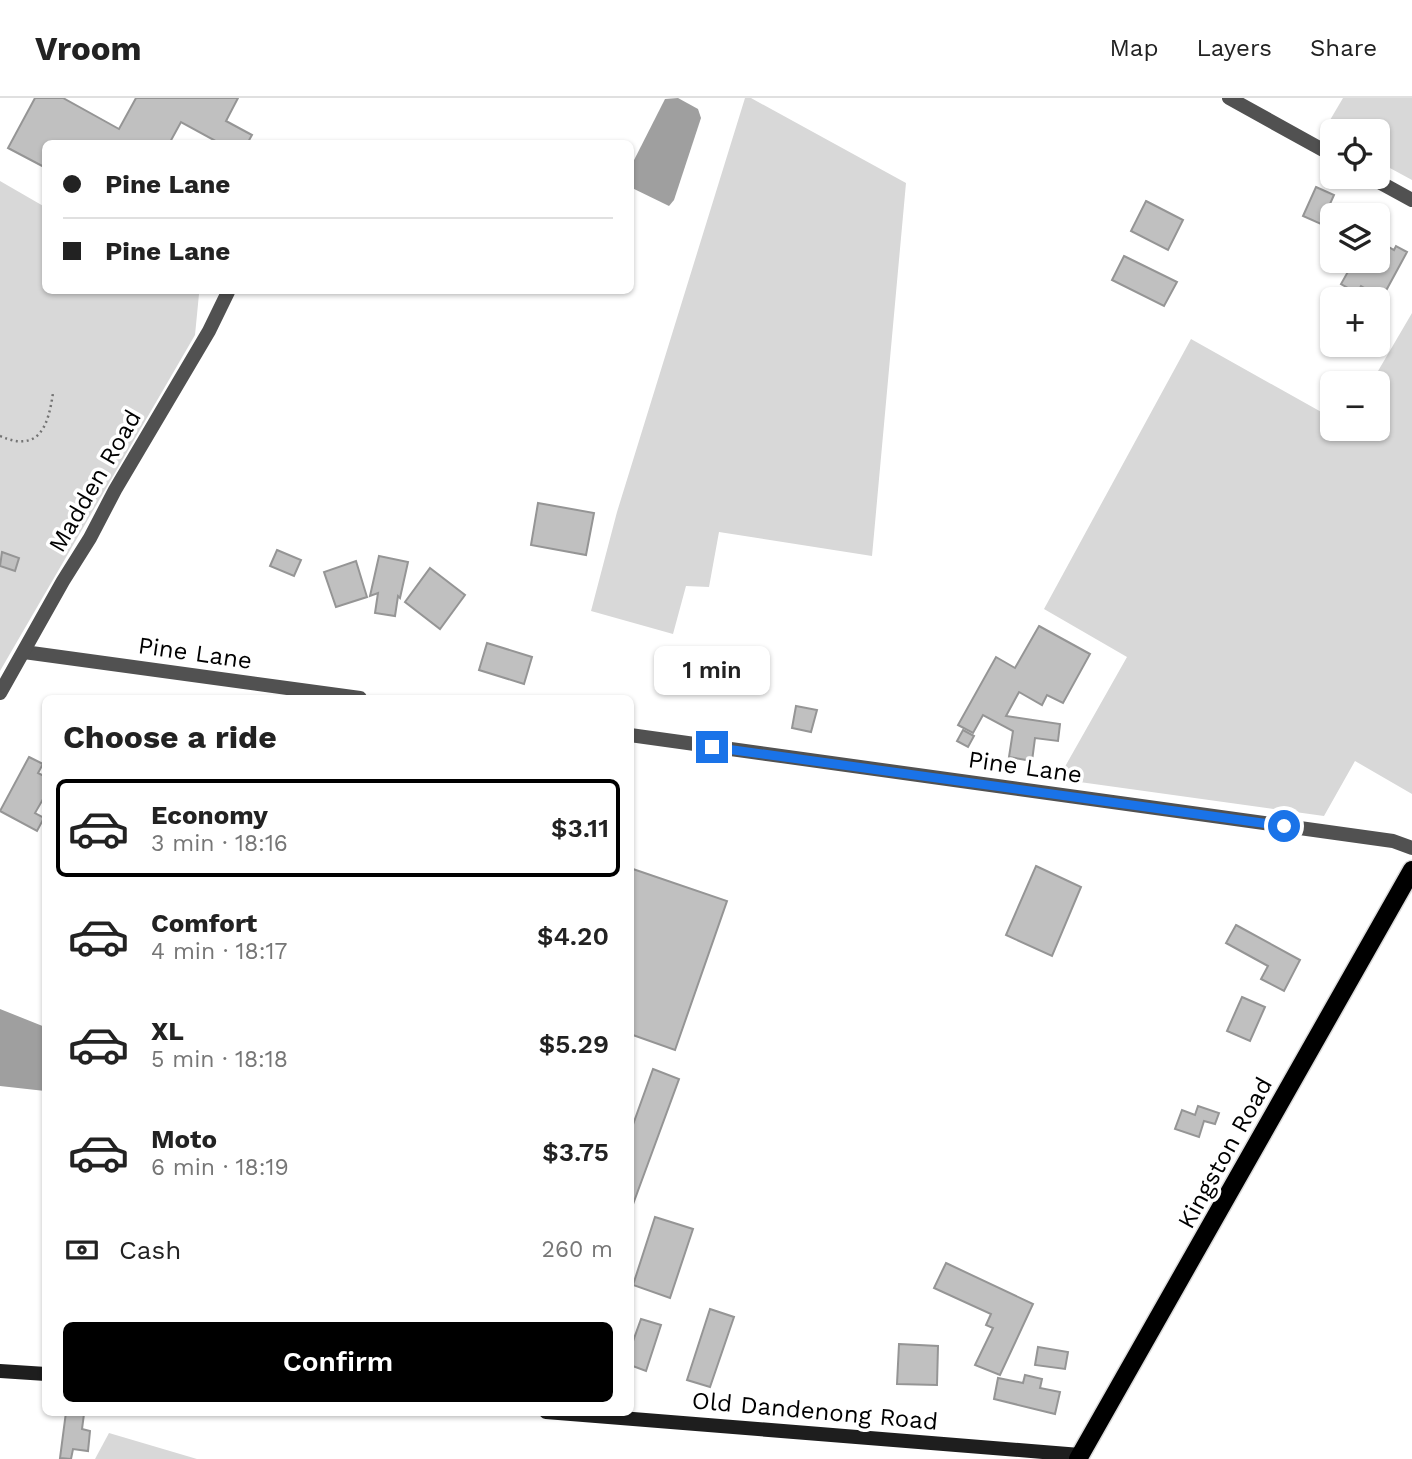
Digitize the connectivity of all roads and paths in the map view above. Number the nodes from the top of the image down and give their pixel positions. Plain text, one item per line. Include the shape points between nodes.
1 (1229, 98) edge
2 (1320, 148) edge
3 (1390, 188) edge
4 (1412, 200) edge
5 (227, 294) edge
6 (52, 393) dead end
7 (0, 436) edge
8 (24, 652) junction
9 (0, 693) edge
10 (338, 695) edge
11 (634, 736) edge
12 (1412, 848) edge
13 (1412, 870) edge
14 (0, 1371) edge
15 (42, 1374) edge
16 (593, 1416) edge
17 (1079, 1457) edge

1 - 2 street
3 - 4 street
5 - 8 street, Madden Road
6 - 7 path via 45,425 32,440 16,442
8 - 9 street, Madden Road
8 - 10 street, Pine Lane
11 - 12 street, Pine Lane via 1393,841
13 - 17 main road, Kingston Road
14 - 15 main road
16 - 17 main road, Old Dandenong Road

